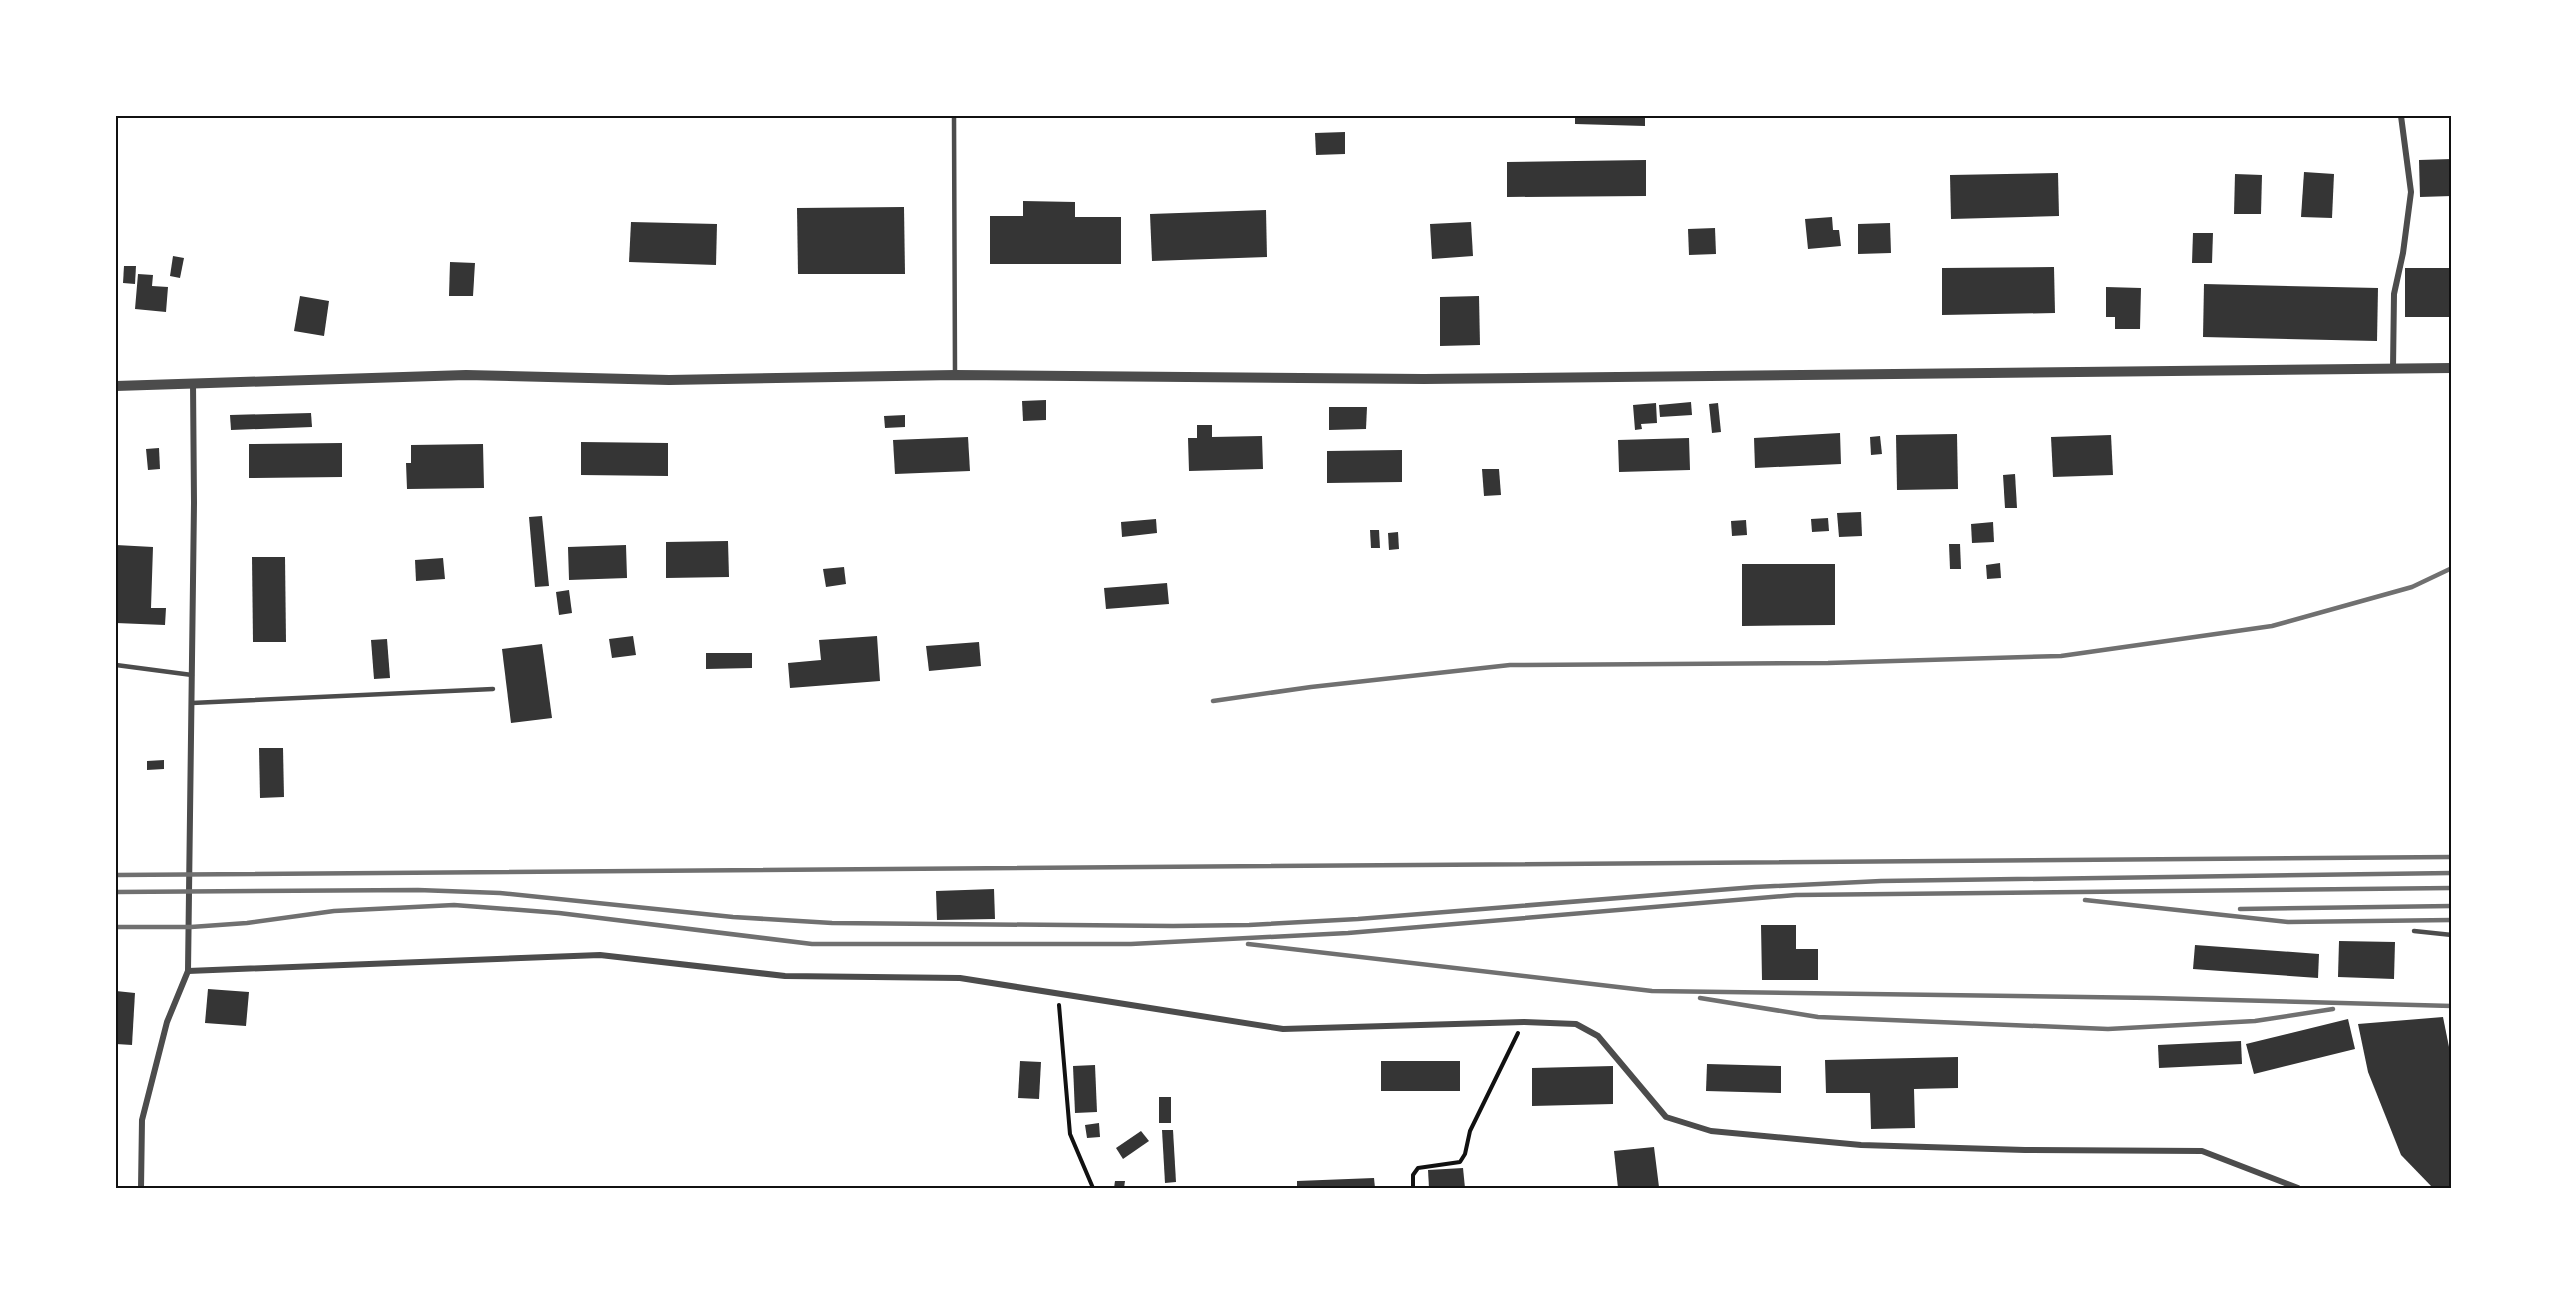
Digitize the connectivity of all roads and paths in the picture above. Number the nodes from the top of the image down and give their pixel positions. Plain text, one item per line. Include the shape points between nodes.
1 (954, 116) edge
2 (2401, 116) edge
3 (2393, 368) junction
4 (2451, 368) edge
5 (955, 375) junction
6 (193, 382) junction
7 (116, 386) edge
8 (116, 664) edge
9 (192, 675) junction
10 (493, 689) dead end
11 (192, 703) junction
12 (2414, 931) dead end
13 (2451, 935) edge
14 (188, 971) junction
15 (1058, 993) junction
16 (1524, 1022) junction
17 (141, 1188) edge
18 (1093, 1188) edge
19 (1413, 1188) edge
20 (2298, 1188) edge

1 - 5 lane
2 - 3 street via 2411,192 2394,294
3 - 4 street
3 - 5 street via 1424,380
5 - 6 street via 669,380 466,375
6 - 7 street
6 - 9 street
8 - 9 lane
9 - 11 street
10 - 11 lane
11 - 14 street
12 - 13 lane
14 - 15 street via 600,955 785,976 960,978
14 - 17 street via 167,1022 142,1120
15 - 16 street via 1283,1029
15 - 18 path via 1070,1134
16 - 19 path via 1470,1131 1460,1162 1418,1168
16 - 20 street via 1576,1024 1598,1036 1666,1117 1712,1131 1861,1145 2202,1151

